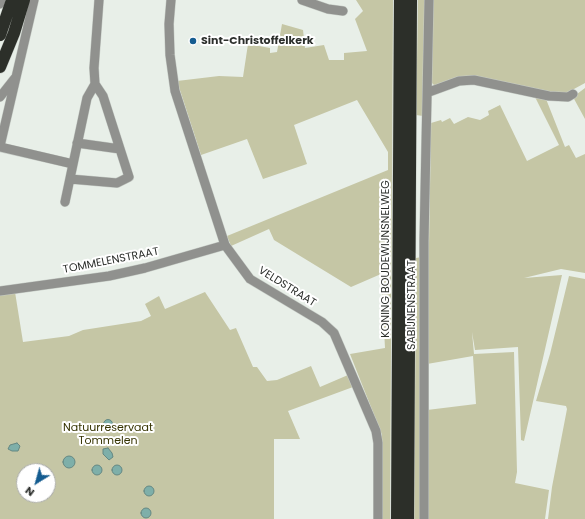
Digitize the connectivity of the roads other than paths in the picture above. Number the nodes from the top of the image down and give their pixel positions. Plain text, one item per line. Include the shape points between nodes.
1 (1, 0) edge
2 (12, 0) edge
3 (24, 0) edge
4 (34, 0) edge
5 (99, 0) edge
6 (171, 0) edge
7 (302, 0) edge
8 (400, 0) edge
9 (411, 0) edge
10 (429, 0) edge
11 (0, 4) edge
12 (343, 11) dead end
13 (0, 35) edge
14 (0, 67) edge
15 (16, 78) junction
16 (95, 84) junction
17 (429, 92) junction
18 (573, 94) dead end
19 (0, 97) edge
20 (77, 142) junction
21 (0, 146) edge
22 (120, 148) junction
23 (73, 164) junction
24 (70, 179) junction
25 (65, 202) dead end
26 (225, 245) junction
27 (0, 291) edge
28 (378, 519) edge
29 (397, 519) edge
30 (408, 519) edge
31 (424, 519) edge

1 - 11 street
2 - 13 highway
3 - 14 highway
4 - 15 street
5 - 16 street
6 - 26 street, VELDSTRAAT via 169,51 175,91
7 - 12 street
8 - 29 highway, KONING BOUDEWIJNSNELWEG
9 - 30 highway
10 - 17 street, SABIJNENSTRAAT
15 - 19 street
15 - 21 street
16 - 20 street via 87,98
16 - 22 street via 103,96
17 - 18 street via 459,81 474,80 548,96 568,97
17 - 31 street, SABIJNENSTRAAT via 424,241
20 - 22 street
20 - 23 street
21 - 23 street
22 - 24 street via 129,177 117,183
23 - 24 street
24 - 25 street
26 - 27 street, TOMMELENSTRAAT via 109,276
26 - 28 street, VELDSTRAAT via 250,278 322,322 334,334 376,431

